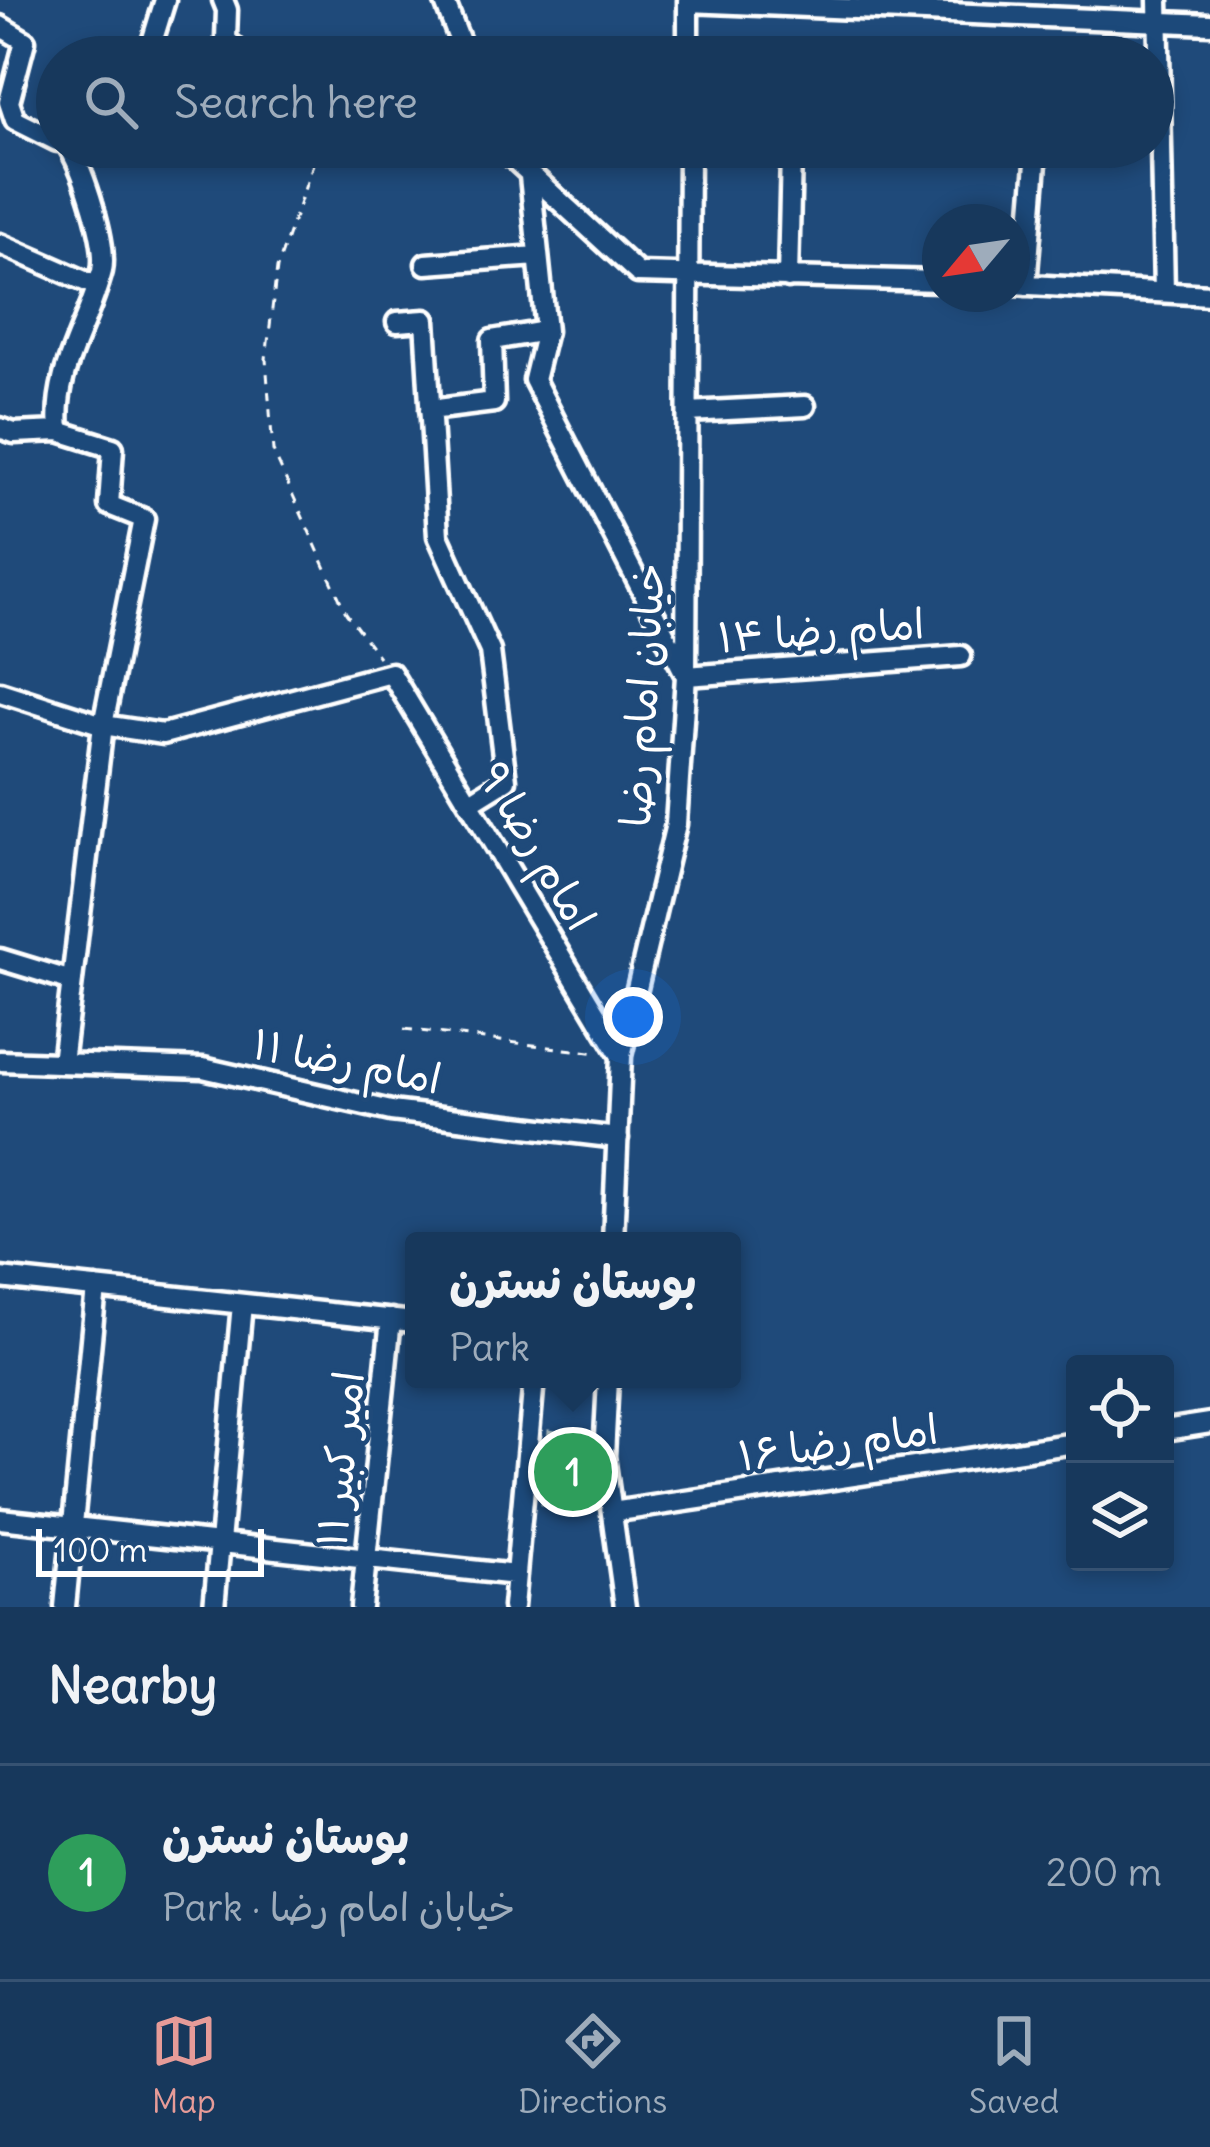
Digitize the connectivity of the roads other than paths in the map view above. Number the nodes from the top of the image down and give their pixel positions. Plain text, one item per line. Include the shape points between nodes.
1 (165, 0) edge
2 (223, 0) edge
3 (443, 0) edge
4 (1158, 0) edge
5 (688, 1) edge
6 (1157, 22) junction
7 (1210, 24) edge
8 (0, 26) edge
9 (154, 36) edge
10 (226, 36) edge
11 (458, 36) edge
12 (688, 36) edge
13 (1157, 36) edge
14 (36, 130) edge
15 (81, 168) edge
16 (522, 168) edge
17 (689, 168) edge
18 (791, 168) edge
19 (1035, 168) edge
20 (1161, 168) edge
21 (530, 176) junction
22 (1030, 206) edge
23 (0, 244) edge
24 (538, 256) junction
25 (426, 264) dead end
26 (690, 274) junction
27 (788, 278) junction
28 (922, 281) edge
29 (1030, 285) edge
30 (96, 286) junction
31 (1164, 292) junction
32 (1210, 295) edge
33 (397, 322) dead end
34 (546, 331) junction
35 (805, 406) dead end
36 (430, 410) junction
37 (688, 412) junction
38 (0, 428) edge
39 (59, 431) junction
40 (961, 656) dead end
41 (686, 676) junction
42 (0, 692) edge
43 (103, 724) junction
44 (469, 803) junction
45 (0, 959) edge
46 (72, 981) junction
47 (621, 1056) junction
48 (0, 1061) edge
49 (62, 1063) junction
50 (617, 1138) junction
51 (613, 1232) edge
52 (0, 1278) edge
53 (97, 1288) junction
54 (242, 1304) junction
55 (391, 1319) junction
56 (405, 1321) edge
57 (533, 1388) edge
58 (608, 1388) edge
59 (1210, 1423) edge
60 (1174, 1429) edge
61 (1066, 1444) edge
62 (612, 1511) junction
63 (0, 1519) edge
64 (73, 1527) junction
65 (220, 1543) junction
66 (366, 1559) junction
67 (516, 1575) junction
68 (65, 1607) edge
69 (214, 1607) edge
70 (361, 1607) edge
71 (513, 1607) edge
72 (625, 1607) edge

1 - 9 street
2 - 10 street
3 - 11 street
4 - 6 street
5 - 6 street
5 - 12 street
6 - 7 street
6 - 13 street
8 - 14 street via 25,41 10,102 15,120
15 - 30 street via 104,266
16 - 21 street
17 - 26 street, خیابان امام رضا
18 - 27 street
19 - 22 street
20 - 31 street
21 - 24 street
21 - 26 street via 638,273
23 - 30 street
24 - 25 street
24 - 34 street
26 - 27 street
26 - 37 street, خیابان امام رضا
27 - 28 street
29 - 31 street
30 - 39 street via 56,398
31 - 32 street
33 - 36 street via 425,320
34 - 36 street via 492,340 494,402
34 - 41 street via 534,380
35 - 37 street
36 - 44 street via 438,536 490,651 506,781
37 - 41 street, خیابان امام رضا
38 - 39 street
39 - 43 street via 112,448 109,505 144,519
40 - 41 street, امام رضا ۱۴
41 - 47 street, خیابان امام رضا via 676,824
42 - 43 street
43 - 44 street, امام رضا ۹ via 163,734 391,673
43 - 46 street
44 - 47 street, امام رضا ۹
45 - 46 street
46 - 49 street
47 - 50 street, خیابان امام رضا
48 - 49 street, امام رضا ۱۱
49 - 50 street, امام رضا ۱۱ via 202,1068 391,1111
50 - 51 street, خیابان امام رضا
52 - 53 street
53 - 54 street
53 - 64 street
54 - 55 street
54 - 65 street
55 - 56 street
55 - 66 street, امیر کبیر ۱۱
57 - 67 street
58 - 62 street
59 - 60 street
61 - 62 street, امام رضا ۱۶
62 - 72 street
63 - 64 street
64 - 65 street
64 - 68 street
65 - 66 street
65 - 69 street
66 - 67 street
66 - 70 street, امیر کبیر ۱۱
67 - 71 street

